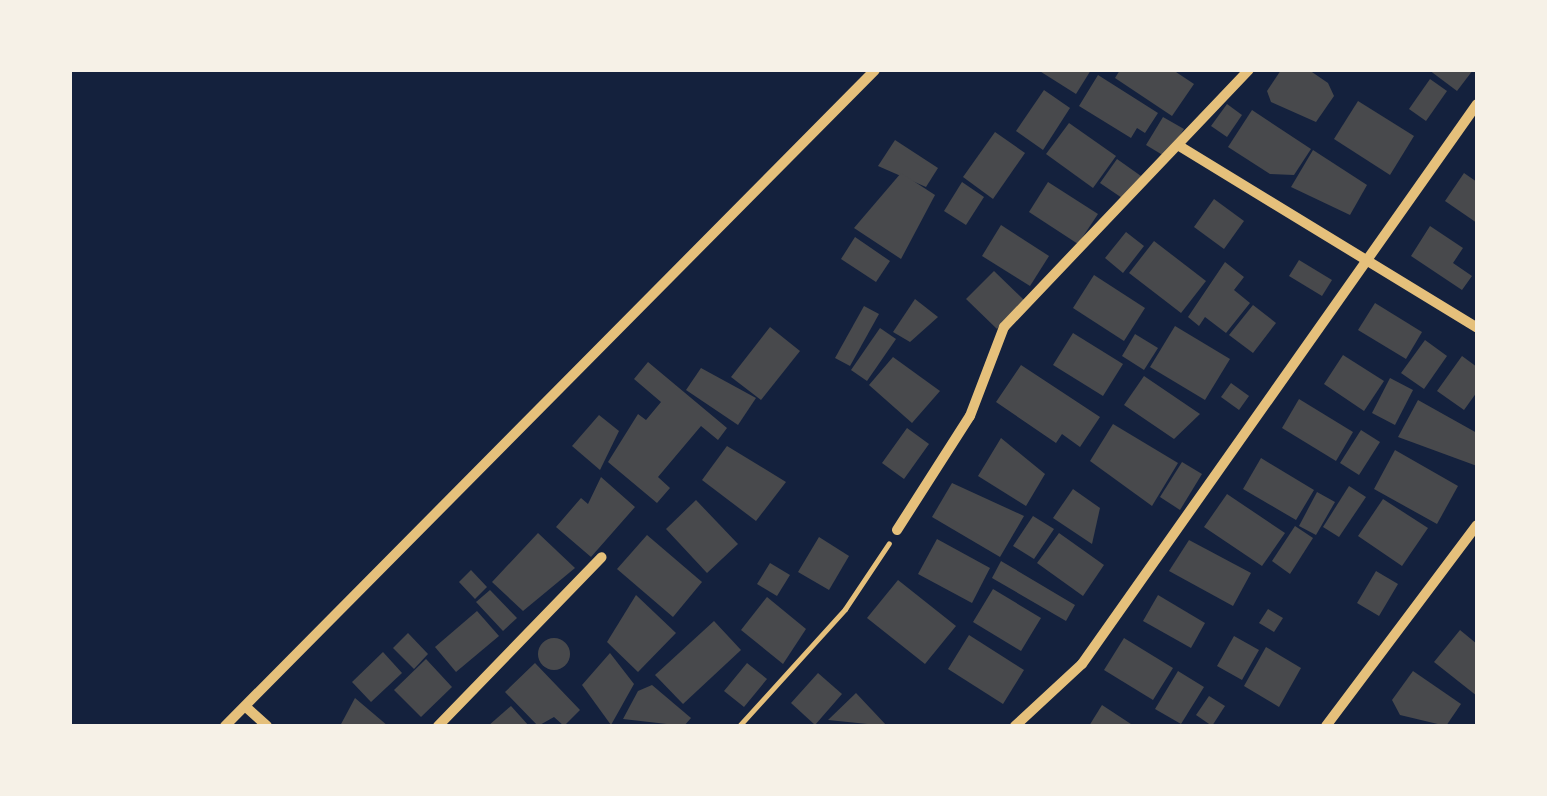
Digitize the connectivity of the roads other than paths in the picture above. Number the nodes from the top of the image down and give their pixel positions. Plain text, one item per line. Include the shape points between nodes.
1 (874, 70) edge
2 (1249, 70) edge
3 (1477, 104) edge
4 (1182, 147) junction
5 (1374, 261) junction
6 (1477, 328) edge
7 (1477, 524) edge
8 (897, 530) road end
9 (602, 557) dead end
10 (246, 707) junction
11 (225, 726) edge
12 (267, 726) edge
13 (438, 726) edge
14 (1015, 726) edge
15 (1326, 726) edge

1 - 10 street
2 - 4 street
3 - 5 street
4 - 5 street
4 - 8 street via 1004,327 970,416
5 - 6 street
5 - 14 street via 1082,664
7 - 15 street
9 - 13 street
10 - 11 street
10 - 12 street

